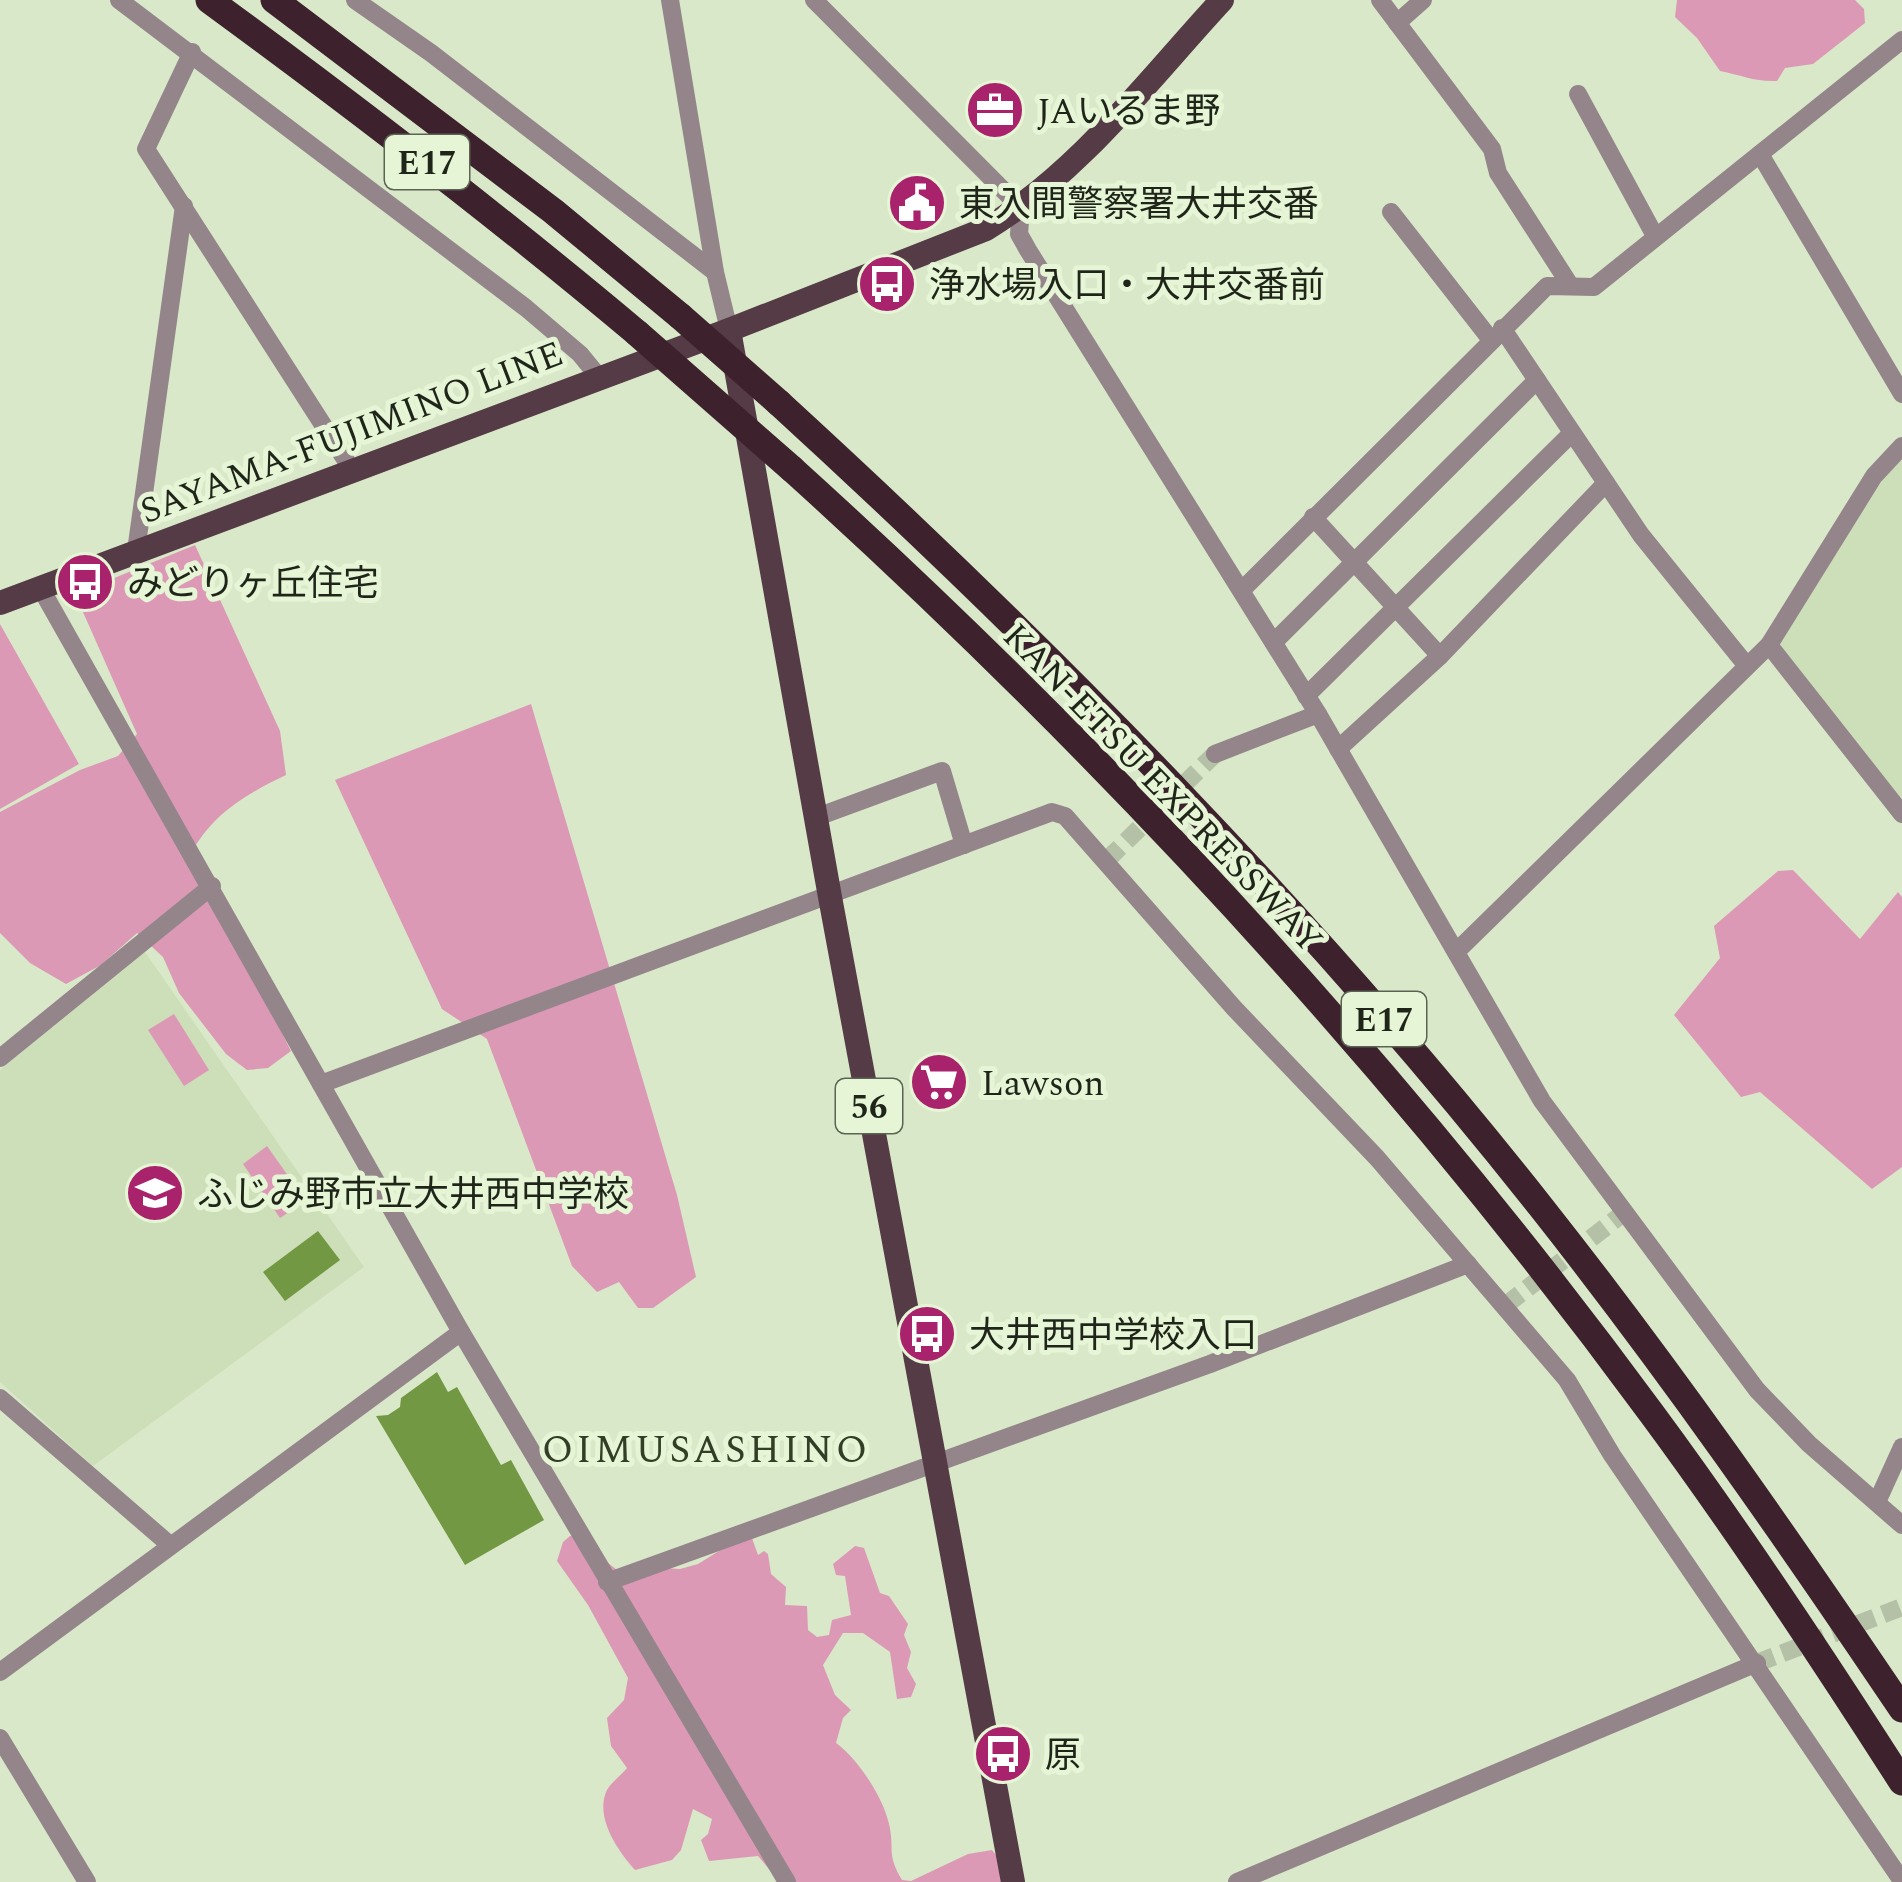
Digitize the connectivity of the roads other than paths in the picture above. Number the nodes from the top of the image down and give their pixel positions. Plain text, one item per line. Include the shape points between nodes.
1 (119, 0) edge
2 (208, 0) edge
3 (274, 0) edge
4 (355, 0) edge
5 (670, 0) edge
6 (814, 0) edge
7 (1222, 0) edge
8 (1380, 0) edge
9 (1423, 0) edge
10 (150, 8) edge
11 (1397, 23) junction
12 (1902, 40) edge
13 (192, 52) junction
14 (1578, 94) dead end
15 (1760, 154) junction
16 (184, 206) junction
17 (1021, 208) junction
18 (1391, 212) dead end
19 (1655, 236) junction
20 (715, 272) junction
21 (1570, 285) junction
22 (729, 330) junction
23 (1497, 334) junction
24 (598, 376) junction
25 (1537, 380) junction
26 (1902, 394) edge
27 (1572, 433) junction
28 (1902, 446) edge
29 (352, 470) junction
30 (1606, 483) junction
31 (1313, 517) junction
32 (136, 551) junction
33 (1356, 562) junction
34 (40, 587) junction
35 (1242, 590) junction
36 (0, 603) edge
37 (1399, 608) junction
38 (1274, 642) junction
39 (1769, 645) junction
40 (1440, 656) junction
41 (1747, 666) junction
42 (1306, 696) junction
43 (1318, 714) junction
44 (1338, 749) junction
45 (1215, 754) tunnel mouth
46 (1902, 814) edge
47 (817, 817) junction
48 (964, 845) junction
49 (212, 886) junction
50 (830, 897) junction
51 (1456, 952) junction
52 (0, 1058) edge
53 (321, 1084) junction
54 (1468, 1264) junction
55 (461, 1332) junction
56 (0, 1397) edge
57 (1902, 1447) edge
58 (935, 1465) junction
59 (1877, 1502) junction
60 (1902, 1526) edge
61 (170, 1545) junction
62 (607, 1582) junction
63 (1756, 1663) junction
64 (0, 1672) edge
65 (1902, 1709) edge
66 (0, 1738) edge
67 (1902, 1782) edge
68 (1902, 1881) edge
69 (87, 1882) edge
70 (787, 1882) edge
71 (1013, 1882) edge
72 (1237, 1882) edge

1 - 10 street
2 - 67 highway, KAN-ETSU EXPRESSWAY / E17, bridge via 393,135 637,333 964,629 1124,791 1389,1083 1651,1413
3 - 65 highway, KAN-ETSU EXPRESSWAY / E17, bridge via 680,316 902,515 1157,768 1279,898 1540,1206 1682,1391
4 - 20 street
5 - 20 street
6 - 17 street
7 - 17 main road, SAYAMA-FUJIMINO LINE
8 - 11 street
9 - 11 street
10 - 13 street
11 - 21 street via 1492,149 1498,173
12 - 15 street
13 - 16 street via 146,149
13 - 24 street via 526,308
14 - 19 street
15 - 19 street
15 - 26 street
16 - 29 street
16 - 32 street
17 - 22 main road, SAYAMA-FUJIMINO LINE via 950,245
17 - 35 street via 1019,233 1028,250
18 - 23 street
19 - 21 street via 1594,286
20 - 22 street
21 - 23 street via 1547,286
22 - 24 main road, SAYAMA-FUJIMINO LINE
22 - 47 main road, 56
23 - 25 street
23 - 31 street
24 - 29 main road, SAYAMA-FUJIMINO LINE
25 - 27 street
25 - 33 street
27 - 30 street
27 - 37 street
28 - 39 street via 1874,476
29 - 32 main road, SAYAMA-FUJIMINO LINE
30 - 40 street
30 - 41 street
31 - 33 street
31 - 35 street
32 - 34 main road, SAYAMA-FUJIMINO LINE
33 - 37 street
33 - 38 street
34 - 36 main road, SAYAMA-FUJIMINO LINE
34 - 49 street
35 - 38 street
37 - 40 street
37 - 42 street
38 - 42 street
39 - 41 street
39 - 46 street
40 - 44 street
41 - 51 street
42 - 43 street
43 - 44 street
43 - 45 street
44 - 51 street
47 - 48 street via 942,771
47 - 50 main road, 56
48 - 50 street
48 - 54 street via 1052,812 1065,816
49 - 52 street
49 - 53 street
50 - 53 street
50 - 58 main road, 56
51 - 59 street via 1542,1101 1757,1390
53 - 55 street
54 - 58 street
54 - 63 street via 1567,1380
55 - 61 street
55 - 62 street
56 - 61 street
57 - 59 street
58 - 62 street
58 - 71 main road, 56
59 - 60 street
61 - 64 street
62 - 70 street
63 - 68 street
63 - 72 street
66 - 69 street

